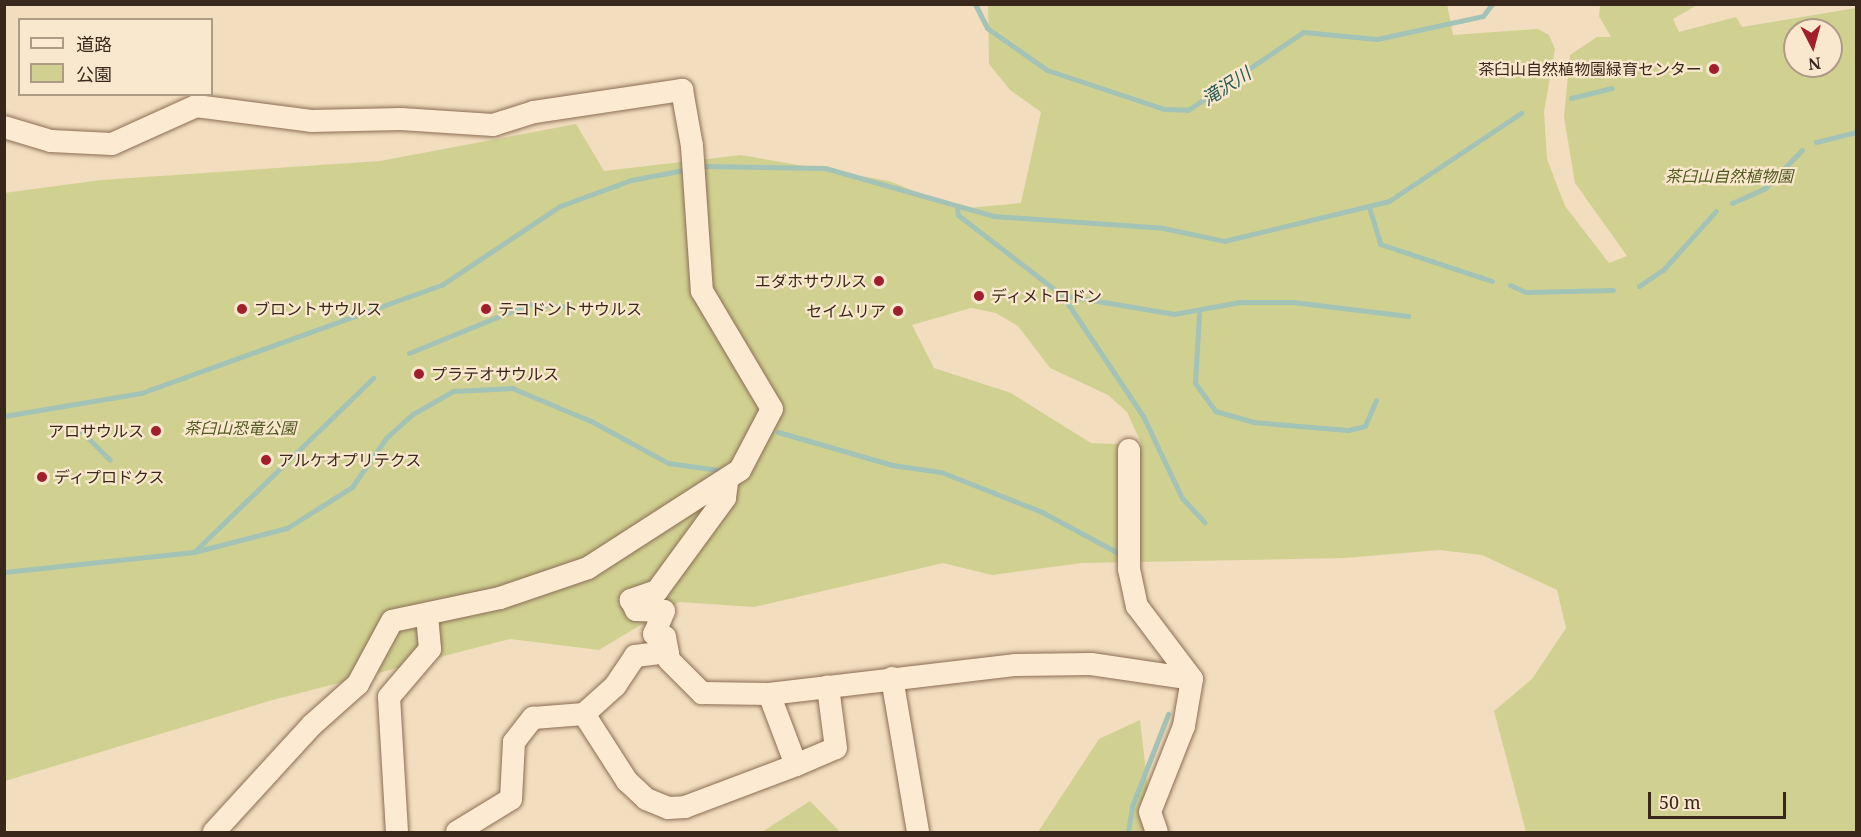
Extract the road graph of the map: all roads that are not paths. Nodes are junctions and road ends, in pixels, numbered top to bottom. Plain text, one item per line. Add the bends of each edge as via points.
1 (4, 127) edge
2 (1129, 450) dead end
3 (727, 483) junction
4 (427, 614) junction
5 (668, 652) junction
6 (892, 678) junction
7 (1192, 679) junction
8 (828, 687) junction
9 (769, 694) junction
10 (584, 714) junction
11 (796, 765) junction
12 (214, 832) edge
13 (397, 832) edge
14 (457, 832) edge
15 (918, 832) edge
16 (1157, 832) edge

1 - 3 street via 51,141 112,144 196,106 311,121 401,119 493,125 534,112 682,90 692,146 702,291 772,409 740,470
2 - 7 street via 1129,569 1137,606
3 - 4 street via 588,568 500,598
3 - 5 street via 725,498 657,591 631,600 636,610 664,611 654,634 665,637
4 - 12 street via 392,621 358,684 312,725
4 - 13 street via 430,650 389,697
5 - 9 street via 677,673 702,693
5 - 10 street via 635,656 615,686
6 - 7 street via 1091,664
6 - 8 street
6 - 15 street
7 - 16 street via 1184,726 1150,812
8 - 9 street
8 - 11 street via 836,748
9 - 11 street
10 - 11 street via 627,781 646,799 668,808 685,807
10 - 14 street via 533,718 520,730 514,742 511,799

